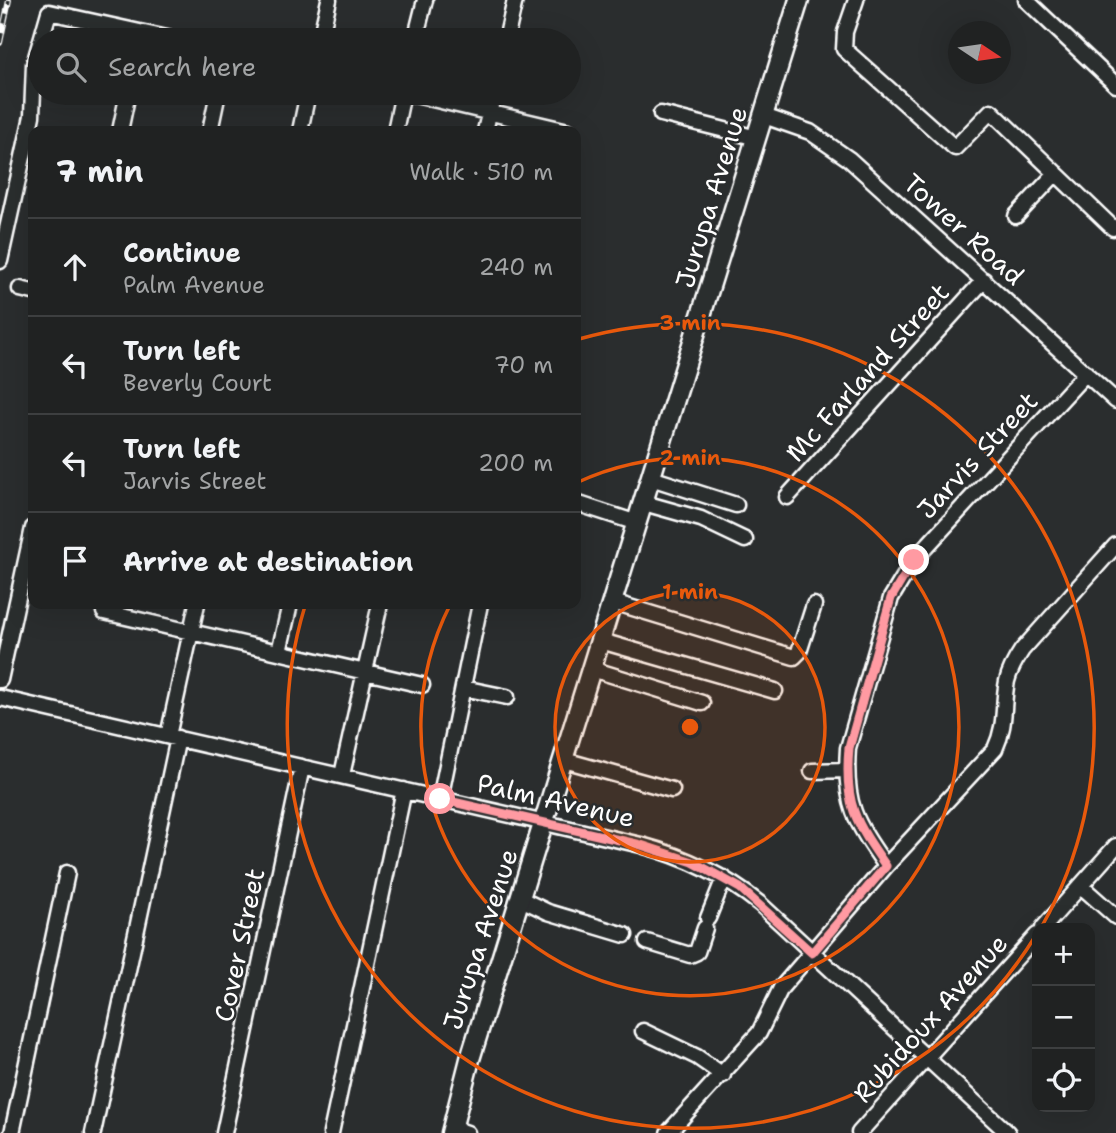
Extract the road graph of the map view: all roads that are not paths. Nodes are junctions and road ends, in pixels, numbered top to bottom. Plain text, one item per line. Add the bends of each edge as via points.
1 (329, 0) edge
2 (425, 0) edge
3 (515, 0) edge
4 (799, 0) edge
5 (856, 0) edge
6 (1026, 0) edge
7 (44, 28) edge
8 (110, 28) edge
9 (323, 28) edge
10 (418, 28) edge
11 (509, 28) edge
12 (1116, 85) edge
13 (32, 105) edge
14 (125, 105) edge
15 (215, 105) edge
16 (305, 105) edge
17 (402, 105) edge
18 (455, 105) edge
19 (491, 105) edge
20 (489, 113) junction
21 (661, 114) dead end
22 (764, 116) junction
23 (30, 126) edge
24 (121, 126) edge
25 (211, 126) edge
26 (301, 126) edge
27 (395, 126) edge
28 (486, 126) edge
29 (545, 126) edge
30 (28, 134) edge
31 (757, 138) junction
32 (1056, 173) junction
33 (1016, 216) dead end
34 (1113, 228) dead end
35 (0, 261) edge
36 (984, 280) junction
37 (1086, 373) junction
38 (1116, 401) edge
39 (651, 478) junction
40 (787, 497) dead end
41 (644, 503) junction
42 (581, 505) edge
43 (736, 505) dead end
44 (637, 523) junction
45 (745, 540) dead end
46 (1116, 545) edge
47 (28, 551) edge
48 (613, 601) junction
49 (814, 605) dead end
50 (105, 609) edge
51 (196, 609) edge
52 (289, 609) edge
53 (379, 609) edge
54 (479, 609) edge
55 (191, 631) junction
56 (601, 641) junction
57 (279, 652) junction
58 (592, 669) junction
59 (365, 673) junction
60 (0, 680) edge
61 (422, 685) dead end
62 (463, 688) junction
63 (775, 691) dead end
64 (508, 697) dead end
65 (0, 698) edge
66 (702, 703) dead end
67 (173, 737) junction
68 (564, 760) junction
69 (302, 767) junction
70 (847, 770) junction
71 (812, 771) dead end
72 (342, 775) junction
73 (404, 790) junction
74 (671, 790) dead end
75 (440, 799) junction
76 (545, 824) junction
77 (1116, 846) edge
78 (886, 866) junction
79 (67, 873) dead end
80 (724, 878) junction
81 (1081, 886) junction
82 (521, 899) junction
83 (1116, 917) edge
84 (1048, 923) edge
85 (625, 934) dead end
86 (1032, 941) edge
87 (647, 942) dead end
88 (812, 953) junction
89 (643, 1031) dead end
90 (926, 1059) junction
91 (723, 1074) junction
92 (457, 1131) edge
93 (12, 1133) edge
94 (93, 1133) edge
95 (224, 1133) edge
96 (331, 1133) edge
97 (668, 1133) edge
98 (859, 1133) edge
99 (1007, 1133) edge

1 - 9 street
2 - 10 street
3 - 11 street
4 - 22 main road, Jurupa Avenue
5 - 32 street via 844,49 955,148 991,111
6 - 12 street
7 - 8 street via 48,12
13 - 23 street
14 - 24 street
15 - 25 street
16 - 26 street
17 - 27 street
18 - 20 street
19 - 20 street
20 - 28 street
20 - 29 street
21 - 31 street
22 - 31 main road, Jurupa Avenue
22 - 36 street, Tower Road via 830,144
30 - 35 street
31 - 39 main road, Jurupa Avenue
32 - 33 street
32 - 34 street
36 - 37 street, Tower Road
36 - 40 street, Mc Farland Street
37 - 38 street, Tower Road
37 - 70 street, Jarvis Street via 914,560 891,598 849,748
39 - 41 main road, Jurupa Avenue
39 - 43 street
41 - 44 main road, Jurupa Avenue
41 - 45 street via 701,519
42 - 44 street
44 - 48 main road, Jurupa Avenue
46 - 78 street via 1018,657 1007,682 1005,719 995,749
47 - 60 street
48 - 49 street via 794,657
48 - 56 main road, Jurupa Avenue
50 - 55 street
51 - 55 street
52 - 57 street
53 - 59 street
54 - 62 street
55 - 57 street
55 - 67 street
56 - 58 main road, Jurupa Avenue
56 - 63 street
57 - 59 street
58 - 66 street
58 - 68 main road, Jurupa Avenue
59 - 61 street
59 - 72 street
62 - 64 street
62 - 75 street
65 - 67 street, Palm Avenue
67 - 69 street, Palm Avenue
67 - 94 street
68 - 74 street
68 - 76 main road, Jurupa Avenue
69 - 72 street, Palm Avenue
69 - 95 street, Cover Street
70 - 71 street
70 - 78 street, Jarvis Street via 851,808
72 - 73 street, Palm Avenue
73 - 75 street, Palm Avenue
73 - 96 street
75 - 76 street, Palm Avenue
76 - 80 street, Palm Avenue via 670,852
76 - 82 main road, Jurupa Avenue
77 - 81 street, Rubidoux Avenue
78 - 88 street
79 - 93 street
80 - 87 street via 697,952 690,955
80 - 88 street, Palm Avenue via 760,904
81 - 83 street
81 - 84 street, Rubidoux Avenue
82 - 85 street via 548,912
82 - 92 main road, Jurupa Avenue via 470,1059
86 - 90 street, Rubidoux Avenue
88 - 90 street, Palm Avenue
88 - 91 street via 781,988 759,1033
89 - 91 street
90 - 98 street, Rubidoux Avenue
90 - 99 street, Palm Avenue
91 - 97 street

